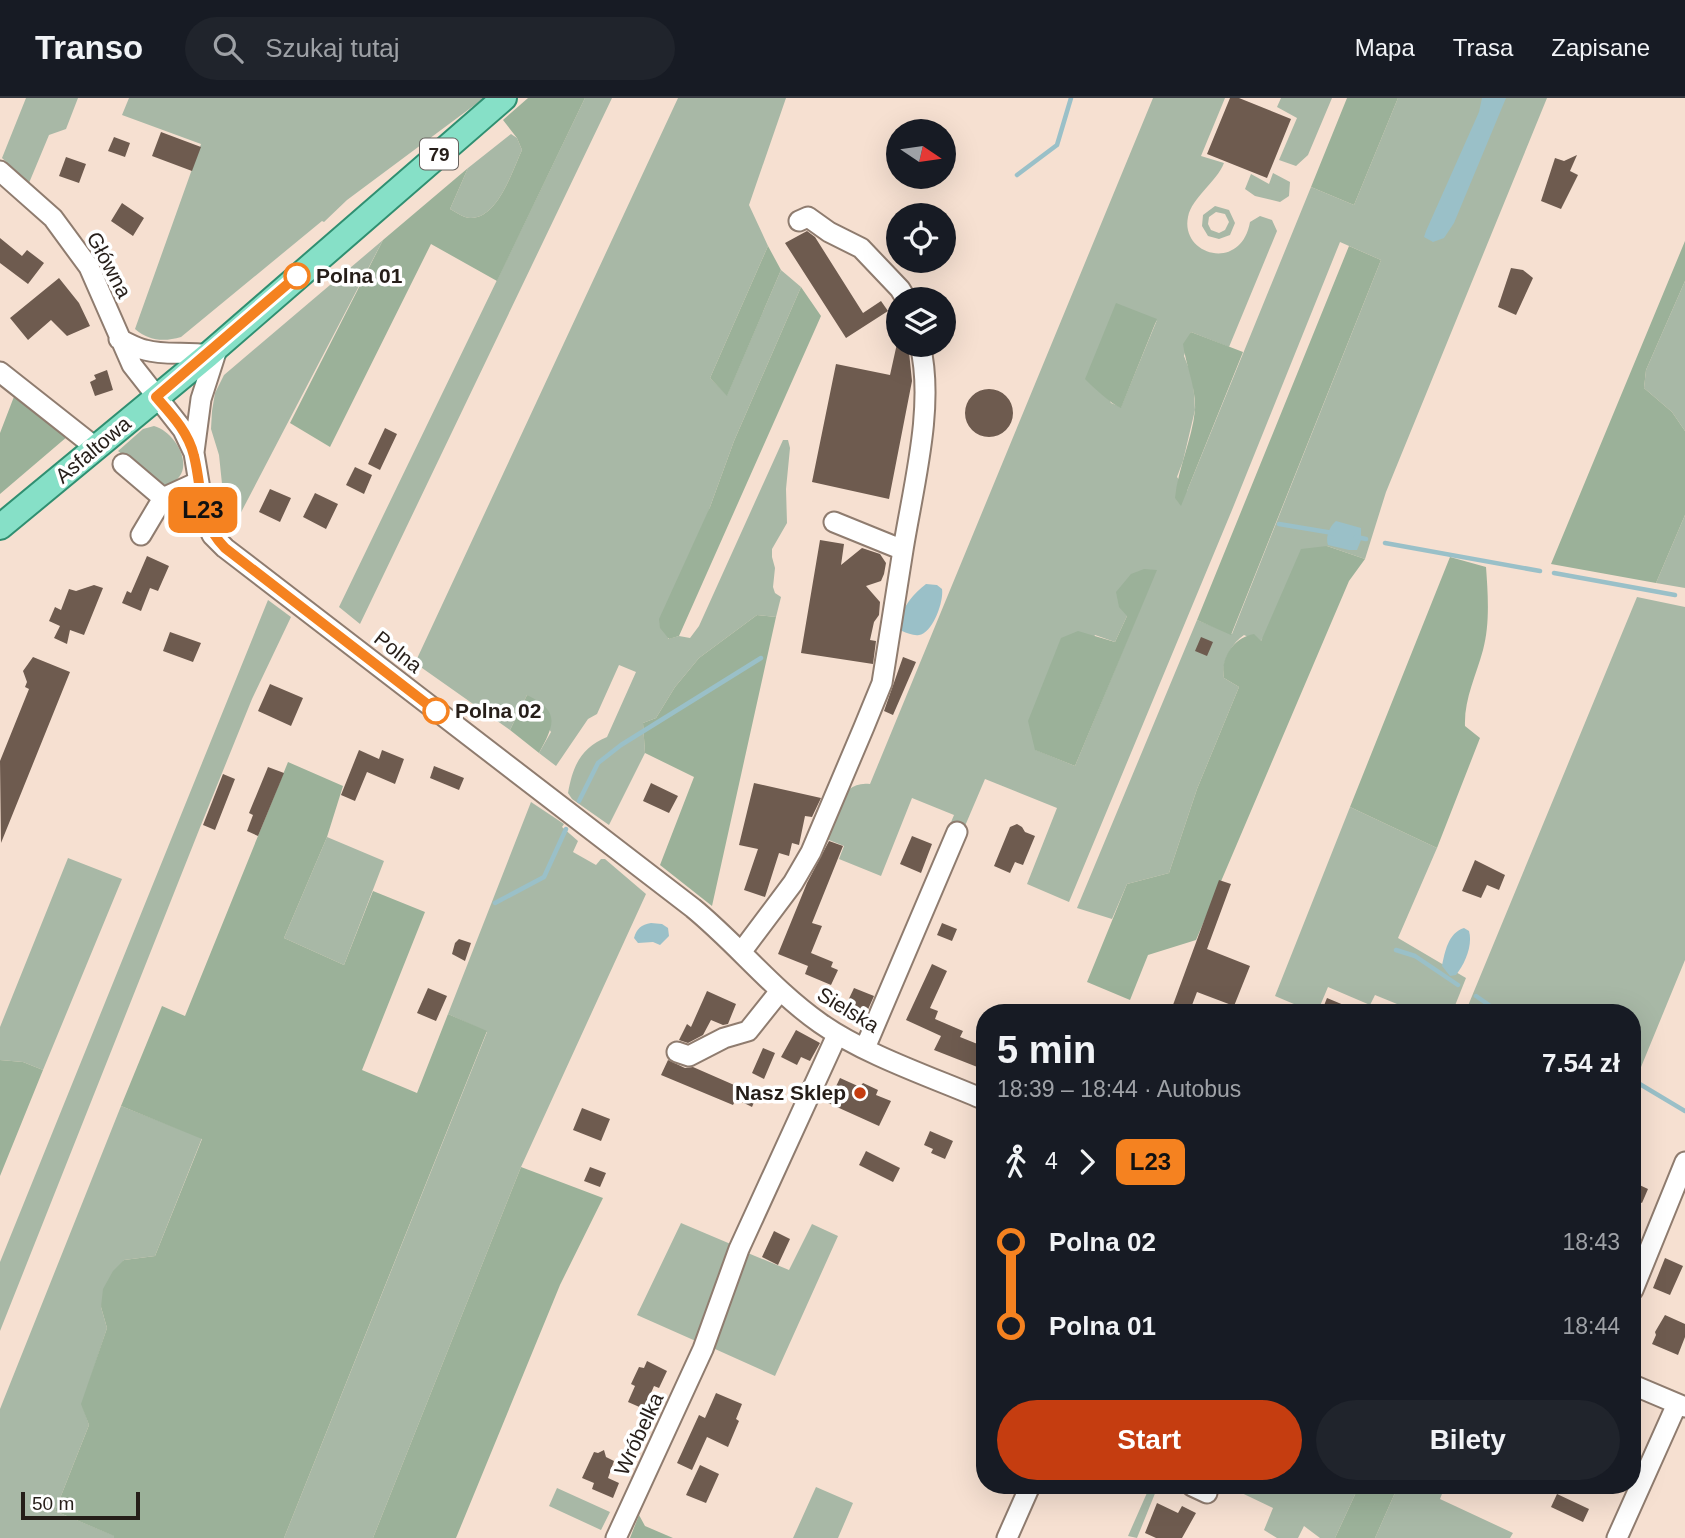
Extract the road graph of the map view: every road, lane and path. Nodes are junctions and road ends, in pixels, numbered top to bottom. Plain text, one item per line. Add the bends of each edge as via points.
1 (505, 98) edge
2 (0, 171) edge
3 (799, 221) dead end
4 (898, 287) edge
5 (119, 339) junction
6 (213, 350) junction
7 (923, 357) edge
8 (0, 372) edge
9 (156, 397) junction
10 (95, 447) junction
11 (194, 453) junction
12 (123, 464) dead end
13 (198, 482) junction
14 (163, 498) junction
15 (834, 522) dead end
16 (0, 527) edge
17 (141, 535) dead end
18 (902, 550) junction
19 (957, 832) dead end
20 (711, 923) joint
21 (742, 951) junction
22 (780, 991) junction
23 (838, 1035) junction
24 (865, 1048) junction
25 (677, 1052) dead end
26 (976, 1096) edge
27 (1685, 1162) edge
28 (1641, 1270) edge
29 (1641, 1388) edge
30 (1681, 1406) edge
31 (1641, 1488) edge
32 (1026, 1494) edge
33 (1638, 1494) edge
34 (617, 1538) edge
35 (1007, 1538) edge
36 (1617, 1538) edge

1 - 6 main road, Asfaltowa / 79
2 - 5 street, Główna via 53,218 74,244 100,288
3 - 4 street via 807,217 861,248
5 - 6 street via 163,353
5 - 9 street, Główna
6 - 9 main road, Asfaltowa / 79
6 - 11 street
7 - 18 street via 926,405
8 - 10 street
9 - 10 main road, Asfaltowa / 79
9 - 11 street, Polna via 183,430
10 - 16 main road, Asfaltowa / 79
11 - 13 street, Polna
12 - 14 street
13 - 14 street
13 - 20 street, Polna via 205,519 225,548
14 - 17 street
15 - 18 street
18 - 21 street via 881,683 864,727 811,852
19 - 24 street
20 - 21 street, Sielska
21 - 22 street, Sielska
22 - 23 street, Sielska
22 - 25 street via 748,1031 689,1056
23 - 24 street, Sielska
23 - 34 street, Wróbelka via 739,1249 703,1349
24 - 26 street, Sielska
27 - 28 street
29 - 30 street
30 - 31 street
32 - 35 street
33 - 36 street

